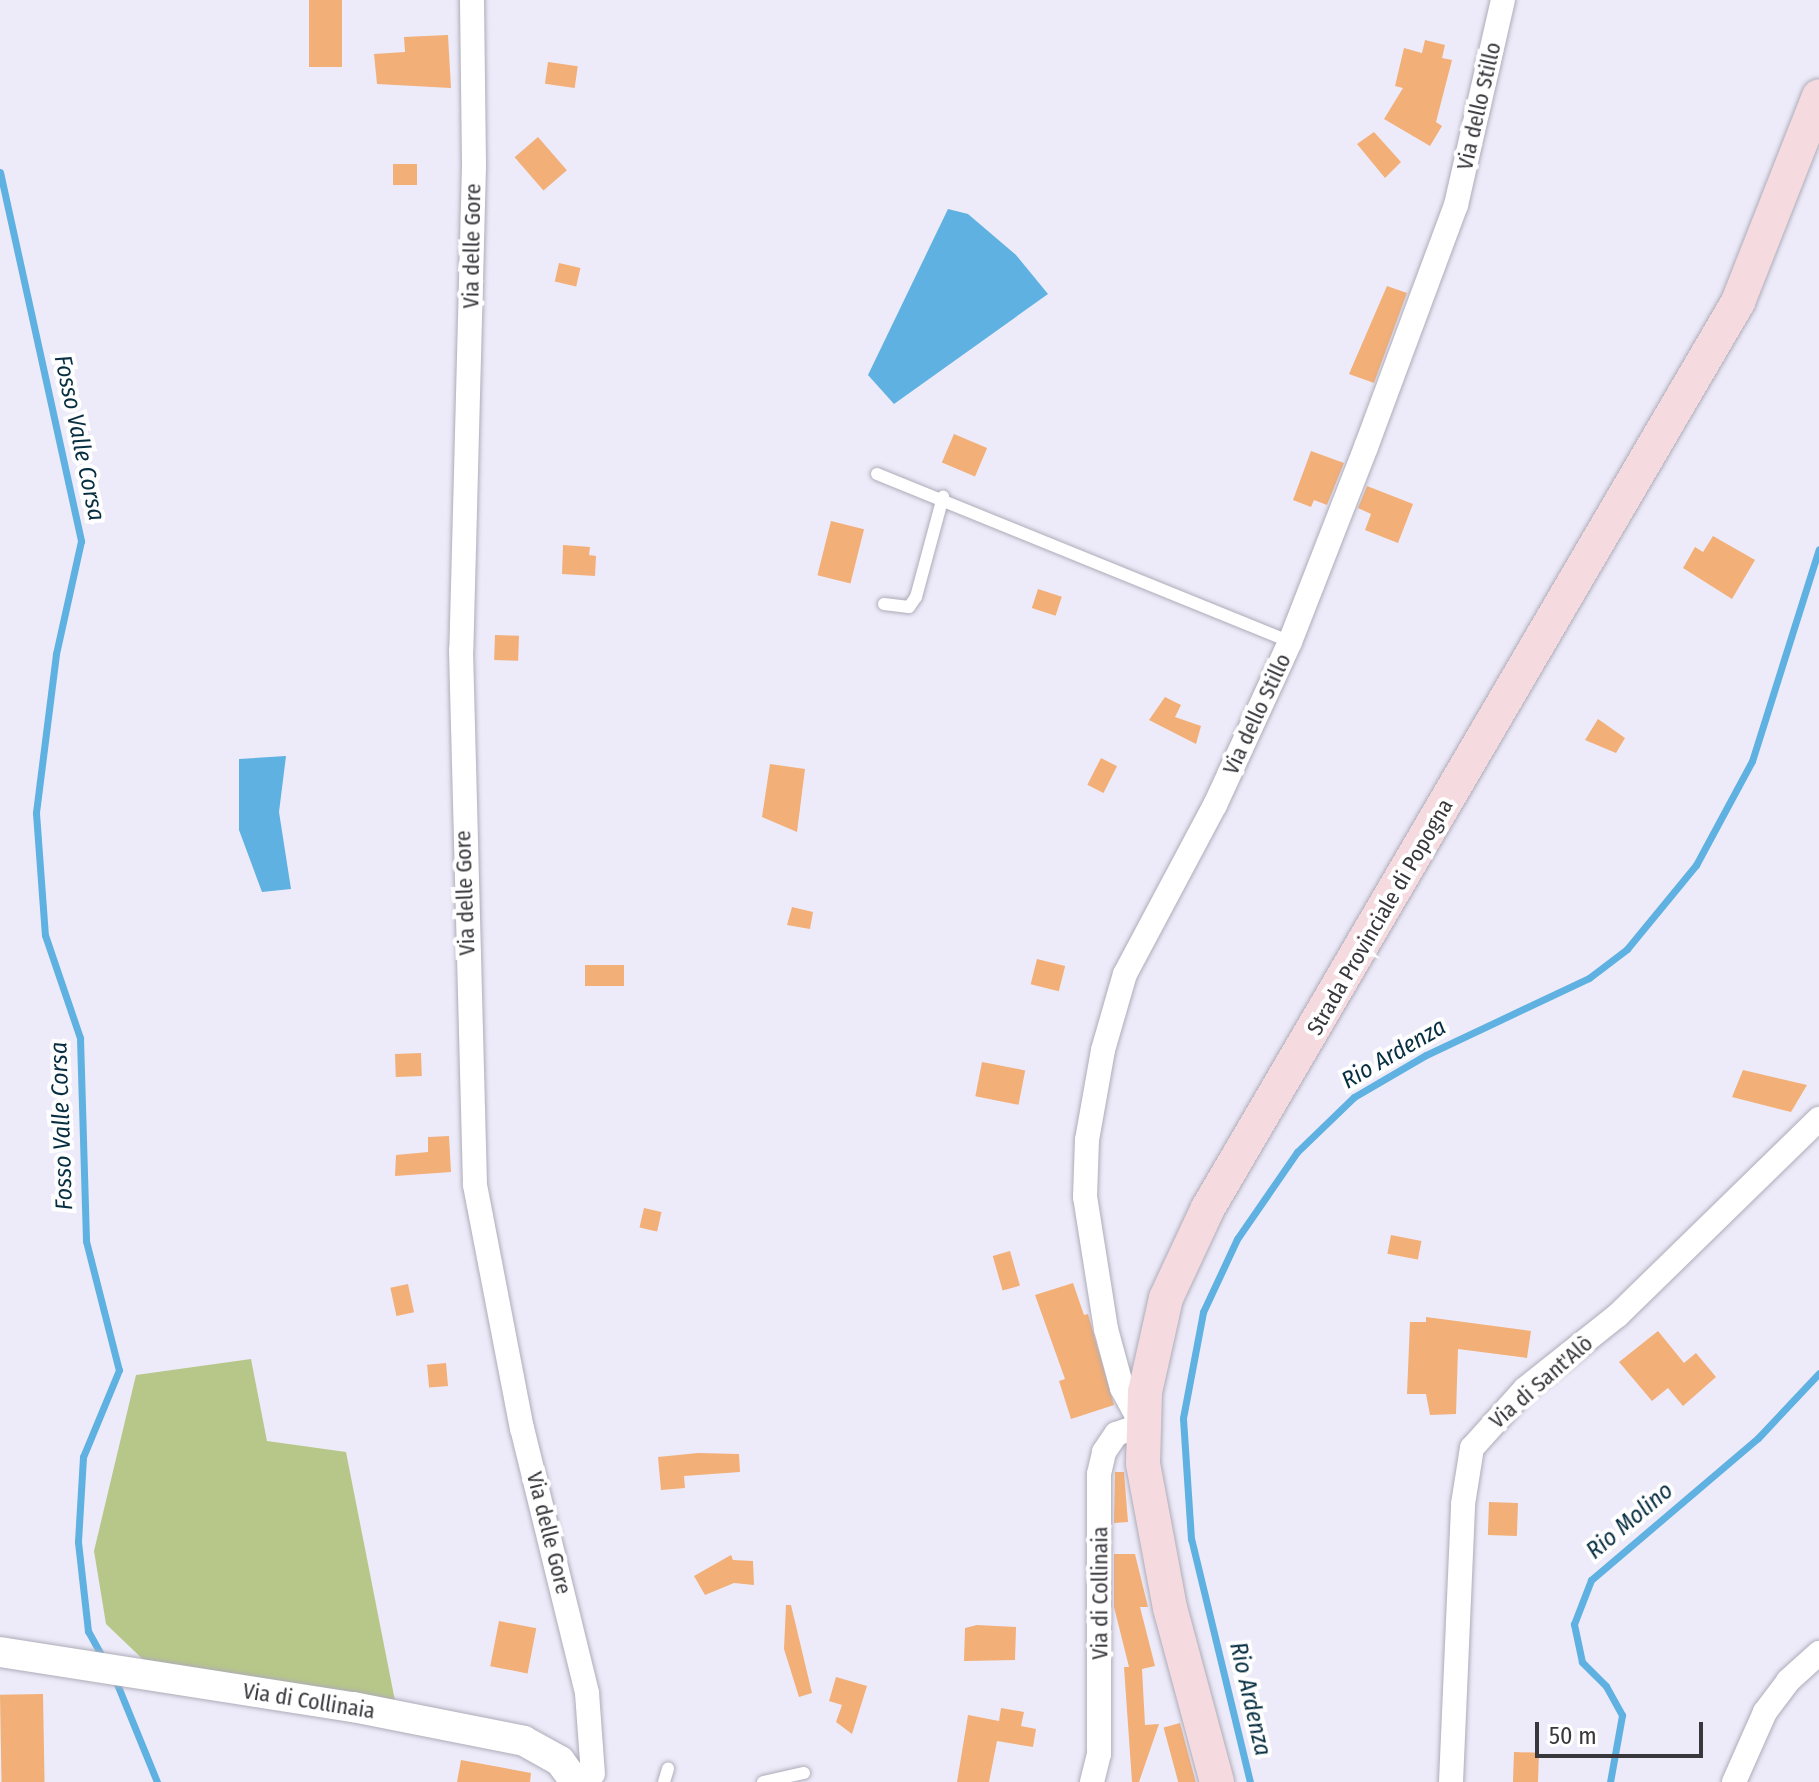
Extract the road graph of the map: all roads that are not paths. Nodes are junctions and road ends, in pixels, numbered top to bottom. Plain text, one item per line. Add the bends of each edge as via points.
1 (472, 0) edge
2 (1503, 0) edge
3 (1819, 96) edge
4 (877, 474) dead end
5 (943, 497) junction
6 (884, 604) dead end
7 (1290, 642) junction
8 (1819, 1119) edge
9 (1142, 1425) junction
10 (0, 1652) edge
11 (1819, 1653) edge
12 (804, 1773) dead end
13 (584, 1775) edge
14 (763, 1782) edge
15 (1092, 1782) edge
16 (1217, 1782) edge
17 (1451, 1782) edge
18 (1734, 1782) edge

1 - 13 street, Via delle Gore via 474,182 461,665 475,1185 522,1428 587,1693
2 - 7 street, Via dello Stillo via 1456,205
3 - 9 main road, Strada Provinciale di Popogna via 1738,302 1200,1223 1157,1324
4 - 5 lane
5 - 6 lane via 916,597 909,607
5 - 7 lane
7 - 9 street, Via dello Stillo via 1215,805 1125,974 1103,1050 1087,1140 1085,1197 1106,1329 1122,1388
8 - 17 street, Via di Sant'Alò via 1618,1315 1525,1389 1472,1448 1463,1504
9 - 15 street, Via di Collinaia via 1116,1434 1104,1452 1099,1474 1099,1754
9 - 16 main road, Strada Provinciale di Popogna via 1143,1464 1170,1608
10 - 13 street, Via di Collinaia via 458,1726 524,1741
11 - 18 street via 1765,1712
12 - 14 lane

